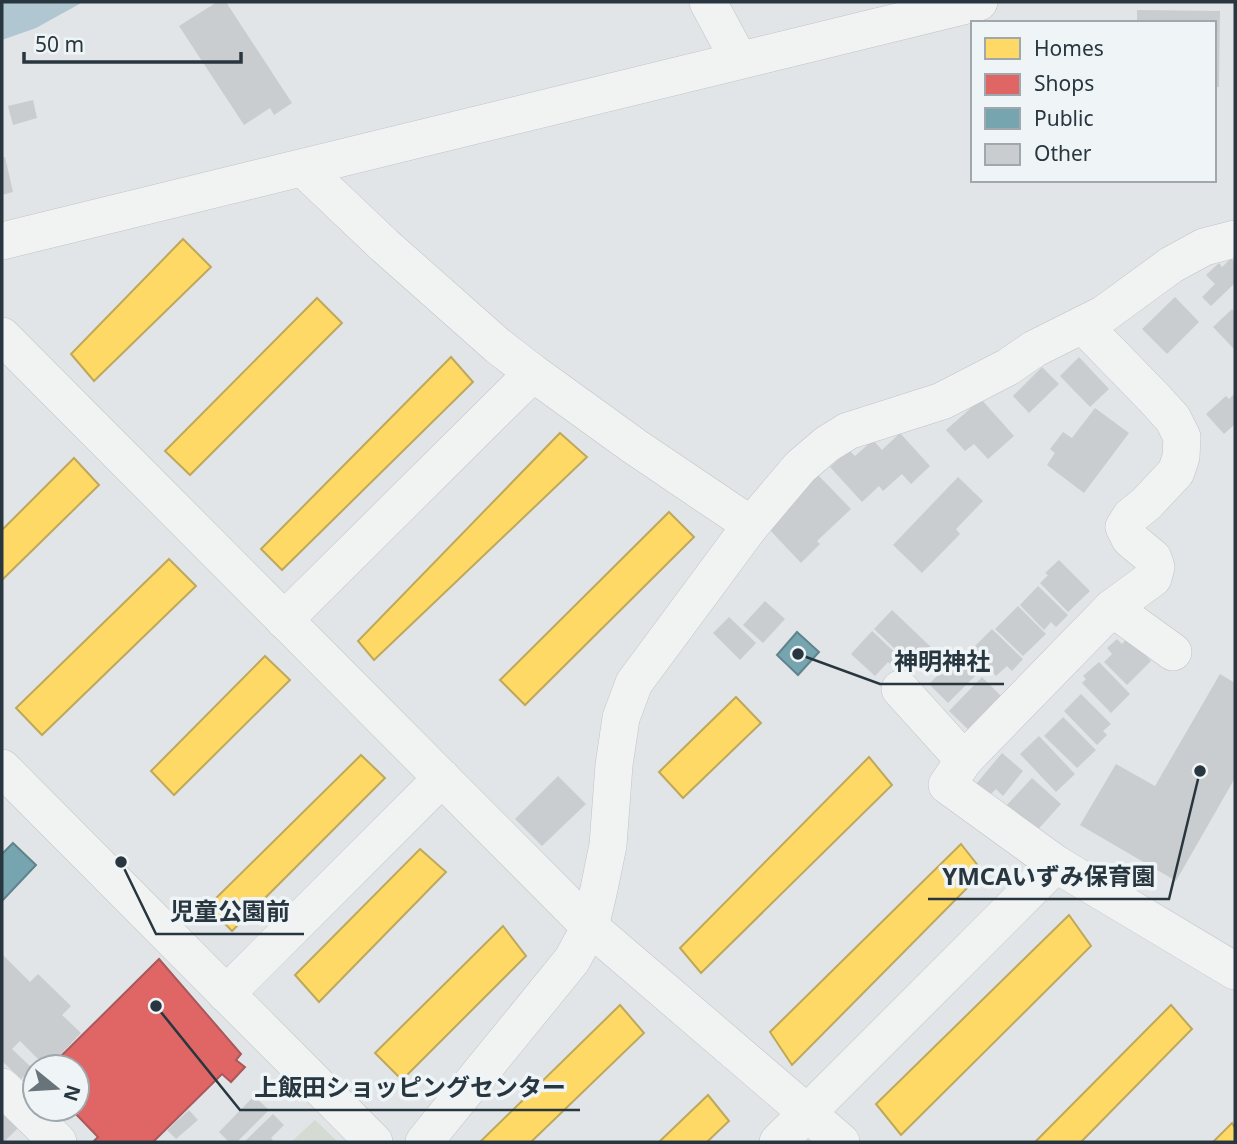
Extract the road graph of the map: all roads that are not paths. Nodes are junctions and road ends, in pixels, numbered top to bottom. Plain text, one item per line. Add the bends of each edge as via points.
1 (708, 2) edge
2 (979, 2) edge
3 (739, 60) junction
4 (303, 168) junction
5 (1235, 239) edge
6 (2, 241) edge
7 (1083, 324) junction
8 (2, 335) edge
9 (533, 373) junction
10 (751, 525) junction
11 (1112, 608) junction
12 (285, 620) junction
13 (1173, 652) dead end
14 (900, 689) dead end
15 (964, 760) junction
16 (2, 768) edge
17 (442, 778) junction
18 (1056, 864) junction
19 (590, 927) junction
20 (1235, 971) edge
21 (226, 994) junction
22 (2, 1087) edge
23 (807, 1113) junction
24 (58, 1142) edge
25 (374, 1142) edge
26 (424, 1142) edge
27 (778, 1142) edge
28 (841, 1142) edge

1 - 3 street
2 - 3 street
3 - 4 street
4 - 6 street
4 - 9 street via 384,245
5 - 7 street via 1204,247 1171,264 1104,314
7 - 10 street via 942,401 848,431 800,467
7 - 11 street via 1173,419 1182,437 1176,472 1124,527 1130,539 1153,558 1153,578
8 - 12 street
9 - 10 street
9 - 12 street
10 - 19 street via 634,683 621,718 608,845
11 - 13 street
11 - 15 street
12 - 17 street
14 - 15 street
15 - 18 street via 947,785
16 - 21 street
17 - 19 street
17 - 21 street
18 - 20 street
18 - 23 street
19 - 23 street
19 - 26 street via 572,960
21 - 25 street
22 - 24 street
23 - 27 street
23 - 28 street

